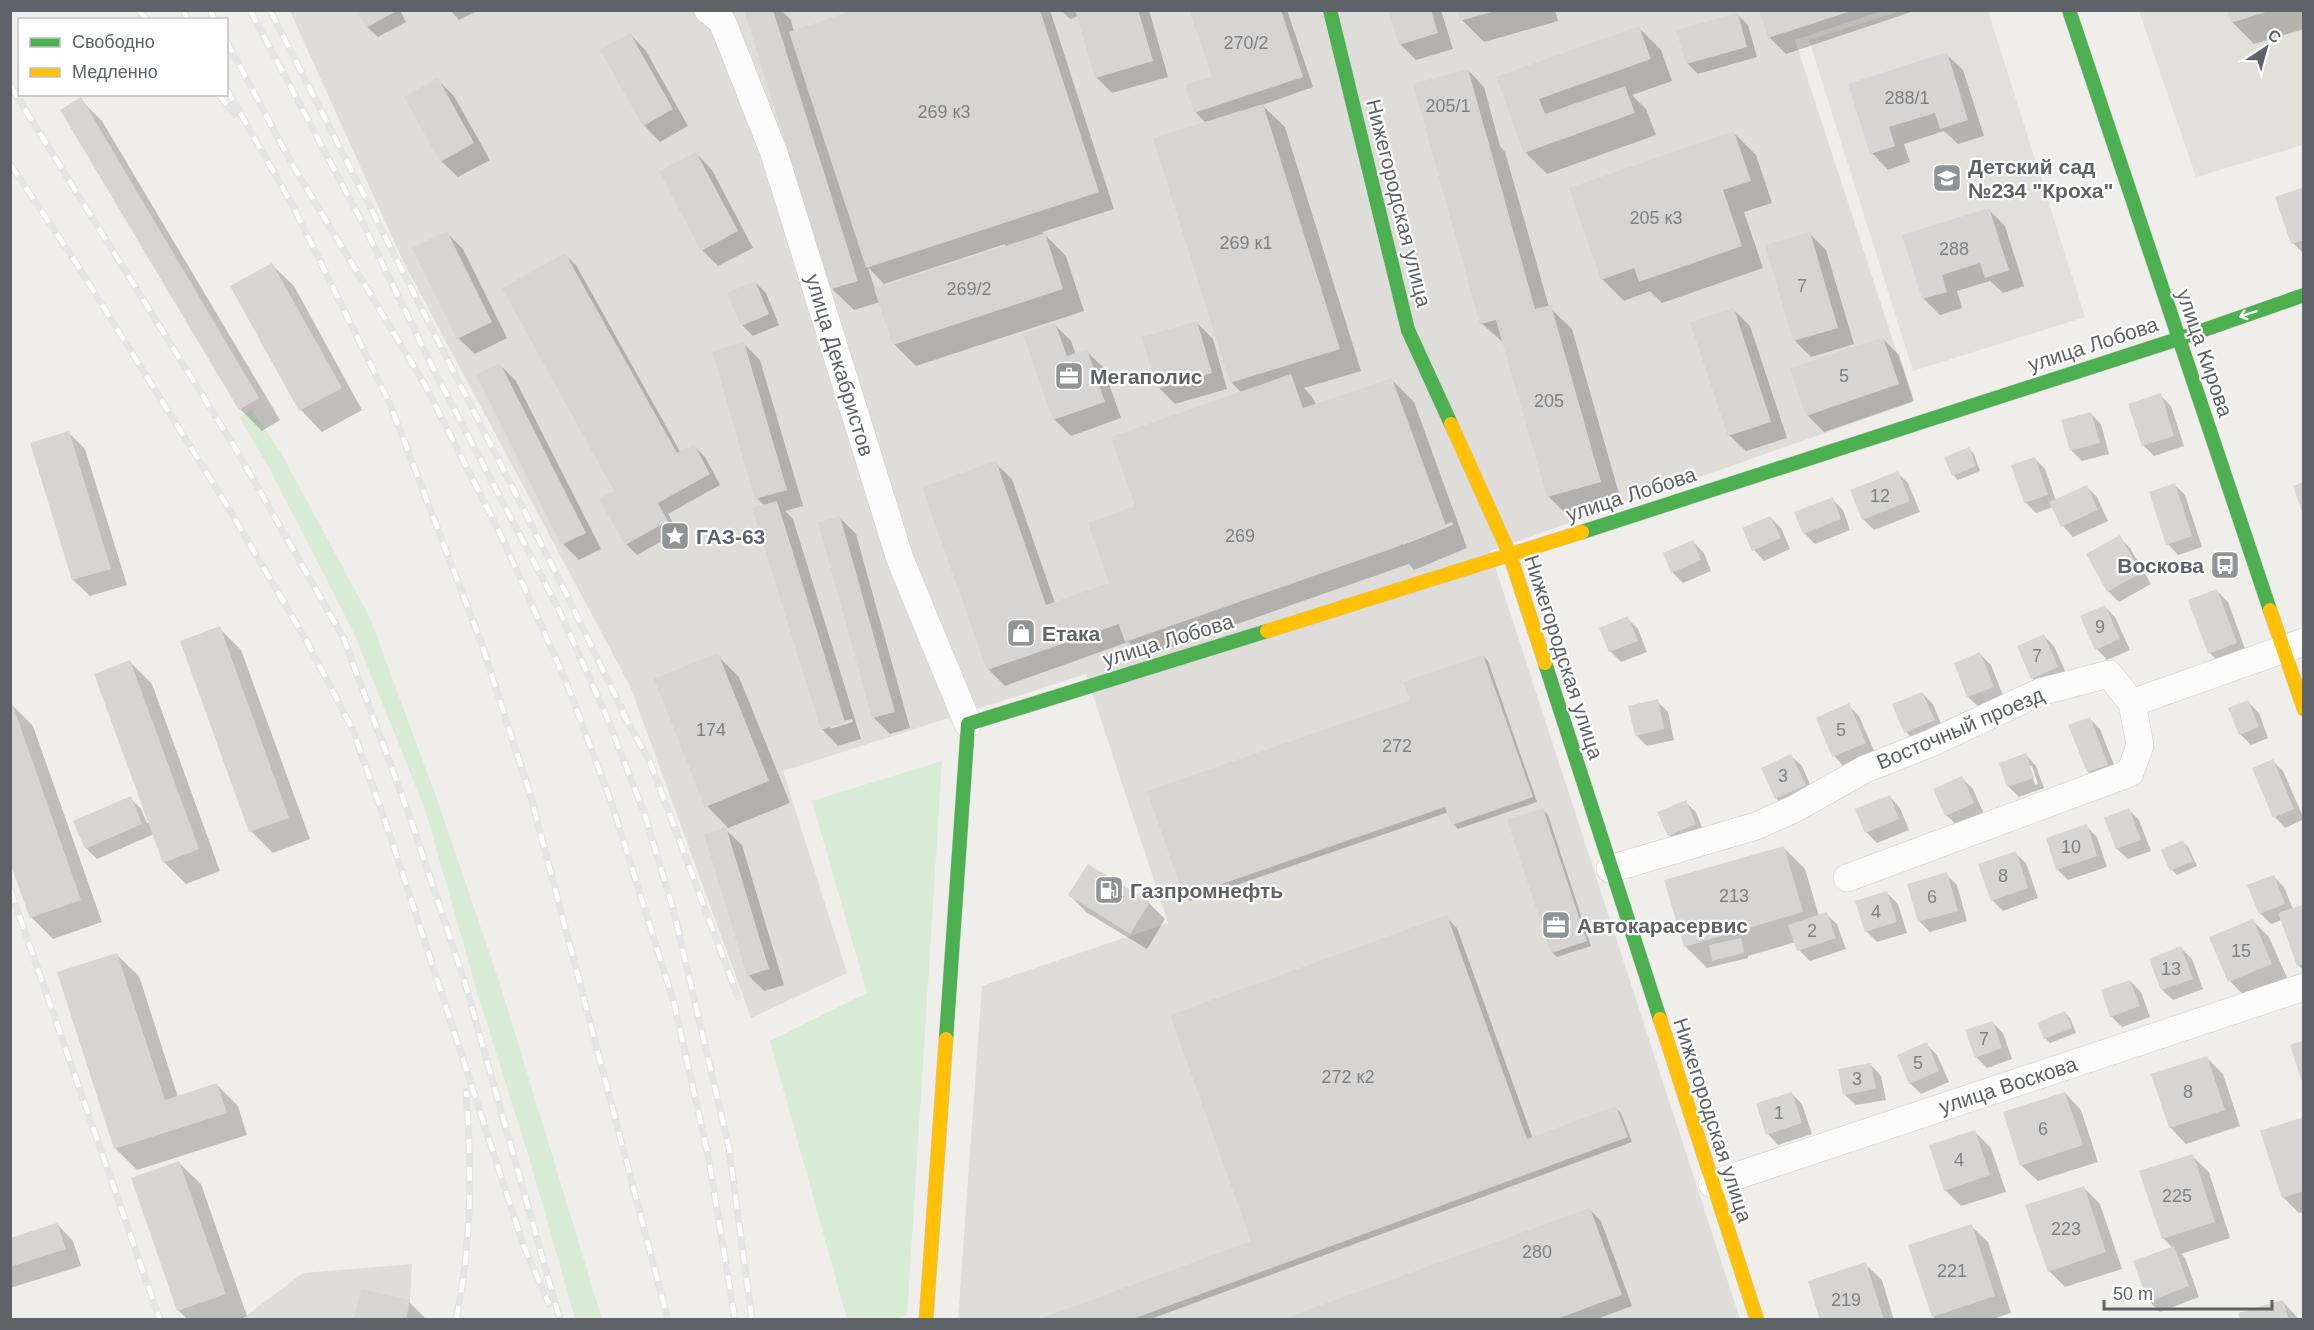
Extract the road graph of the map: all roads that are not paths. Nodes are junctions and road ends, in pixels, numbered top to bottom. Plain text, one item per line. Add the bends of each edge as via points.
1 (708, 10) edge
2 (1330, 10) edge
3 (2069, 10) edge
4 (2304, 295) edge
5 (2178, 339) junction
6 (1510, 555) junction
7 (2294, 645) edge
8 (2132, 703) junction
9 (2304, 709) edge
10 (968, 724) junction
11 (1610, 869) junction
12 (1847, 878) dead end
13 (2304, 987) edge
14 (1712, 1184) junction
15 (926, 1320) edge
16 (1757, 1320) edge

1 - 10 street, улица Декабристов via 722,21 774,153 900,560
2 - 6 street, Нижегородская улица via 1408,330
3 - 5 street, улица Кирова
4 -> 5 street, улица Лобова
5 - 6 street, улица Лобова
5 - 7 street, улица Кирова
6 - 10 street, улица Лобова
6 - 11 street, Нижегородская улица
7 - 8 street
7 - 9 street, улица Кирова
8 - 11 street, Восточный проезд via 2109,674 2040,692 1866,769 1756,826
8 - 12 street via 2140,745 2130,773
10 - 15 street
11 - 14 street, Нижегородская улица
13 - 14 street, улица Воскова
14 - 16 street, Нижегородская улица

